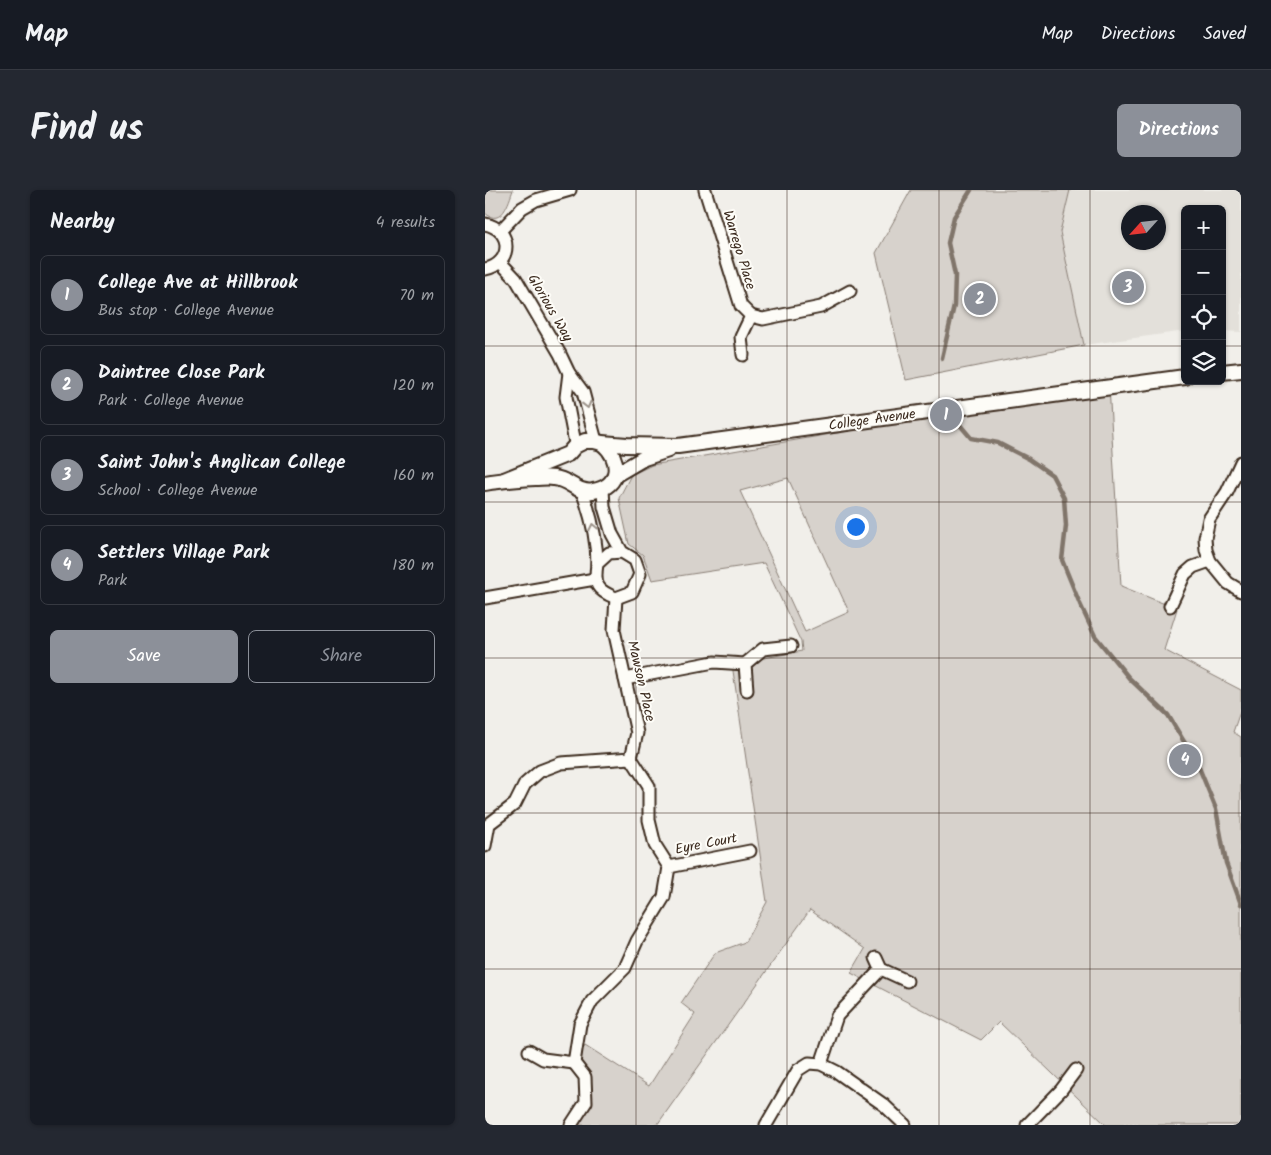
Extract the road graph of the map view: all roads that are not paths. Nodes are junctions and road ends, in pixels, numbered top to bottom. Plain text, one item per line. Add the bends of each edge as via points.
1 (571, 190) edge
2 (705, 190) edge
3 (485, 224) edge
4 (500, 231) junction
5 (501, 262) junction
6 (485, 269) edge
7 (850, 291) dead end
8 (751, 316) junction
9 (743, 355) dead end
10 (1241, 370) edge
11 (1226, 372) edge
12 (569, 373) junction
13 (1181, 378) edge
14 (599, 442) junction
15 (678, 446) junction
16 (571, 450) junction
17 (1241, 462) edge
18 (615, 475) junction
19 (504, 480) junction
20 (485, 483) edge
21 (577, 487) junction
22 (603, 489) junction
23 (622, 552) junction
24 (1209, 561) junction
25 (597, 564) junction
26 (595, 579) junction
27 (1241, 591) edge
28 (485, 598) edge
29 (616, 598) junction
30 (1170, 606) dead end
31 (791, 646) dead end
32 (745, 664) junction
33 (625, 679) junction
34 (747, 690) dead end
35 (631, 758) junction
36 (487, 823) edge
37 (485, 846) edge
38 (750, 852) dead end
39 (669, 867) junction
40 (876, 958) dead end
41 (881, 969) junction
42 (907, 981) dead end
43 (529, 1050) dead end
44 (574, 1063) junction
45 (821, 1064) junction
46 (1076, 1070) dead end
47 (571, 1125) edge
48 (766, 1125) edge
49 (905, 1125) edge
50 (1027, 1125) edge

1 - 4 street via 536,200 522,208
2 - 8 street, Warrego Place via 741,306
3 - 4 street
4 - 5 street via 506,249
5 - 6 street
5 - 12 street, Glorious Way via 516,279
7 - 8 street via 821,307 763,319
8 - 9 street via 741,337
10 - 11 street
12 -> 14 street, Glorious Way via 583,392
12 - 16 street via 566,397 575,443
13 - 15 street, College Avenue
14 - 15 street, College Avenue
14 - 16 street, College Avenue via 585,441
14 - 18 street via 615,459
15 - 18 street, College Avenue via 644,458
16 - 19 street, College Avenue
16 - 21 street via 565,466 566,475
17 - 24 street via 1209,519 1205,538
18 - 22 street, College Avenue
19 - 20 street, College Avenue
19 - 21 street, College Avenue via 556,478
21 - 22 street, College Avenue via 592,492
25 -> 21 street via 597,545 589,509
22 - 23 street via 612,534
23 - 25 street via 609,553
23 - 29 street via 635,560 640,574 633,592
24 - 27 street via 1228,583
24 - 30 street via 1185,574
25 - 26 street
26 - 28 street
26 - 29 street via 602,592
29 - 33 street, Mawson Place via 614,630
31 - 32 street via 763,649
32 - 33 street via 715,662
32 - 34 street
33 - 35 street, Mawson Place via 637,733
35 - 36 street via 561,763 540,771 525,784 515,804
35 - 39 street via 649,786 649,820 655,845
36 - 37 street
38 - 39 street, Eyre Court
39 - 44 street via 664,897 625,968 592,1001 580,1024
40 - 41 street
41 - 42 street
41 - 45 street via 837,1016
43 - 44 street via 543,1059
44 - 47 street via 585,1077 586,1102
45 - 48 street via 809,1063 798,1070
45 - 49 street via 884,1105
46 - 50 street

